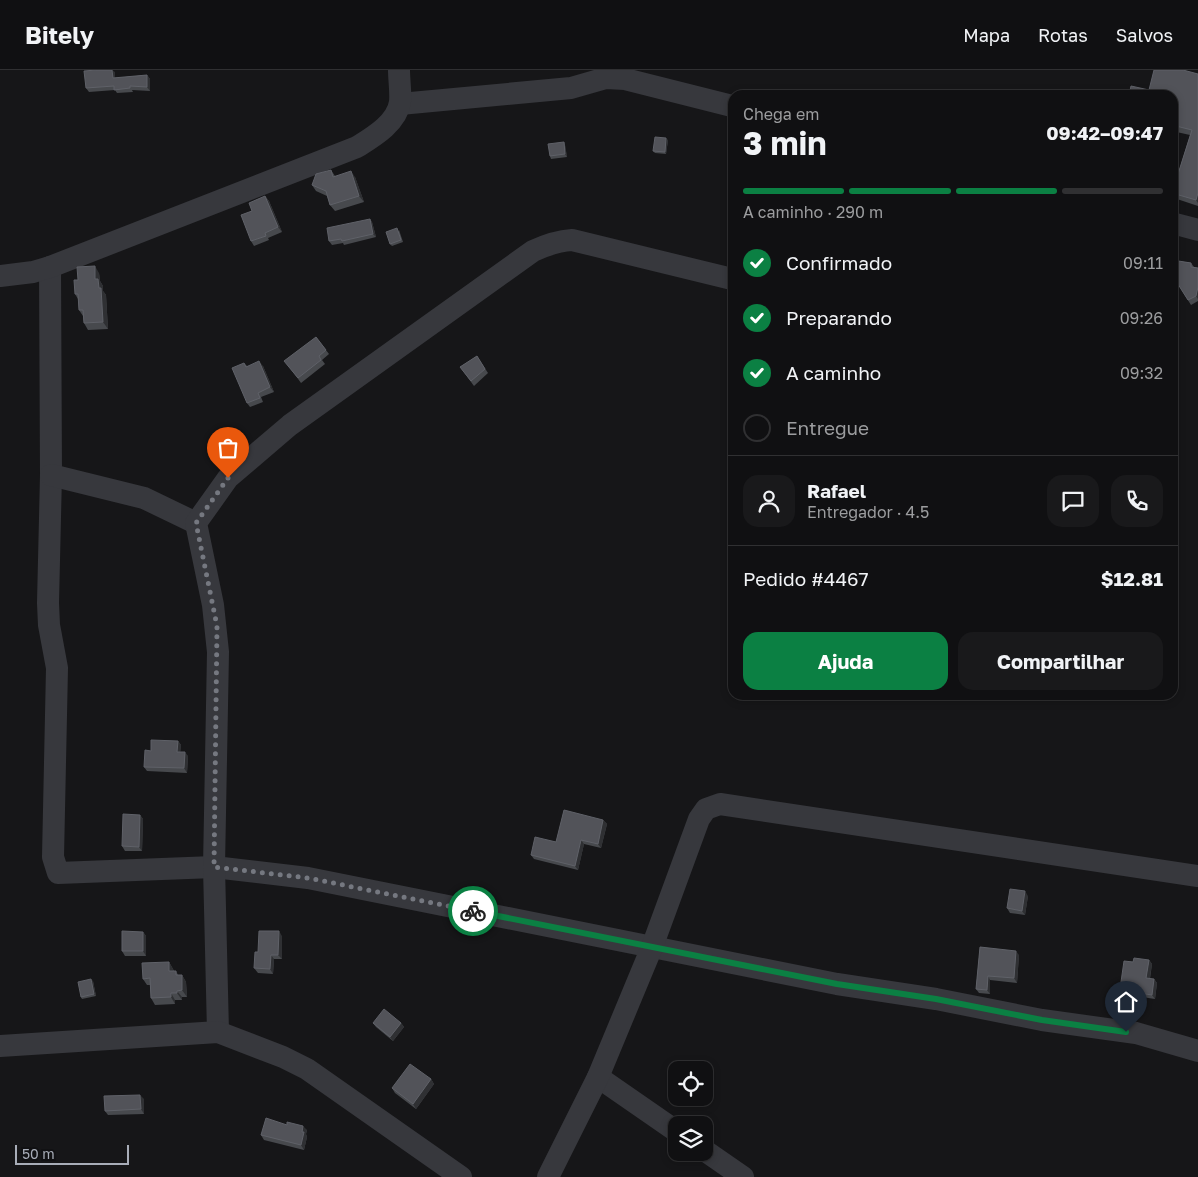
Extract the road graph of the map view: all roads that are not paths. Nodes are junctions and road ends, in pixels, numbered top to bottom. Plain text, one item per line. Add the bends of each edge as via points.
1 (398, 70) edge
2 (400, 104) junction
3 (728, 105) edge
4 (1178, 225) edge
5 (1198, 230) edge
6 (50, 267) junction
7 (0, 276) edge
8 (728, 278) edge
9 (51, 475) junction
10 (196, 523) junction
11 (214, 867) junction
12 (1198, 876) edge
13 (652, 947) junction
14 (218, 1032) junction
15 (0, 1046) edge
16 (1198, 1051) edge
17 (598, 1077) junction
18 (668, 1125) edge
19 (713, 1156) edge
20 (461, 1177) edge
21 (548, 1177) edge
22 (743, 1177) edge

1 - 2 street
2 - 3 street via 571,88 606,78 625,79
2 - 6 street via 379,134 357,147
4 - 5 street
6 - 7 street
6 - 9 street
8 - 10 street via 572,240 546,245 533,251 290,425 228,478
9 - 10 street via 144,498
9 - 11 street via 48,603 57,668 53,857 58,873
10 - 11 street via 217,635
11 - 13 street via 308,878
11 - 14 street
12 - 13 street via 720,804 706,809 699,819
13 - 16 street via 837,984 1136,1034
13 - 17 street
14 - 15 street
14 - 20 street via 307,1069
17 - 18 street
17 - 21 street
19 - 22 street

